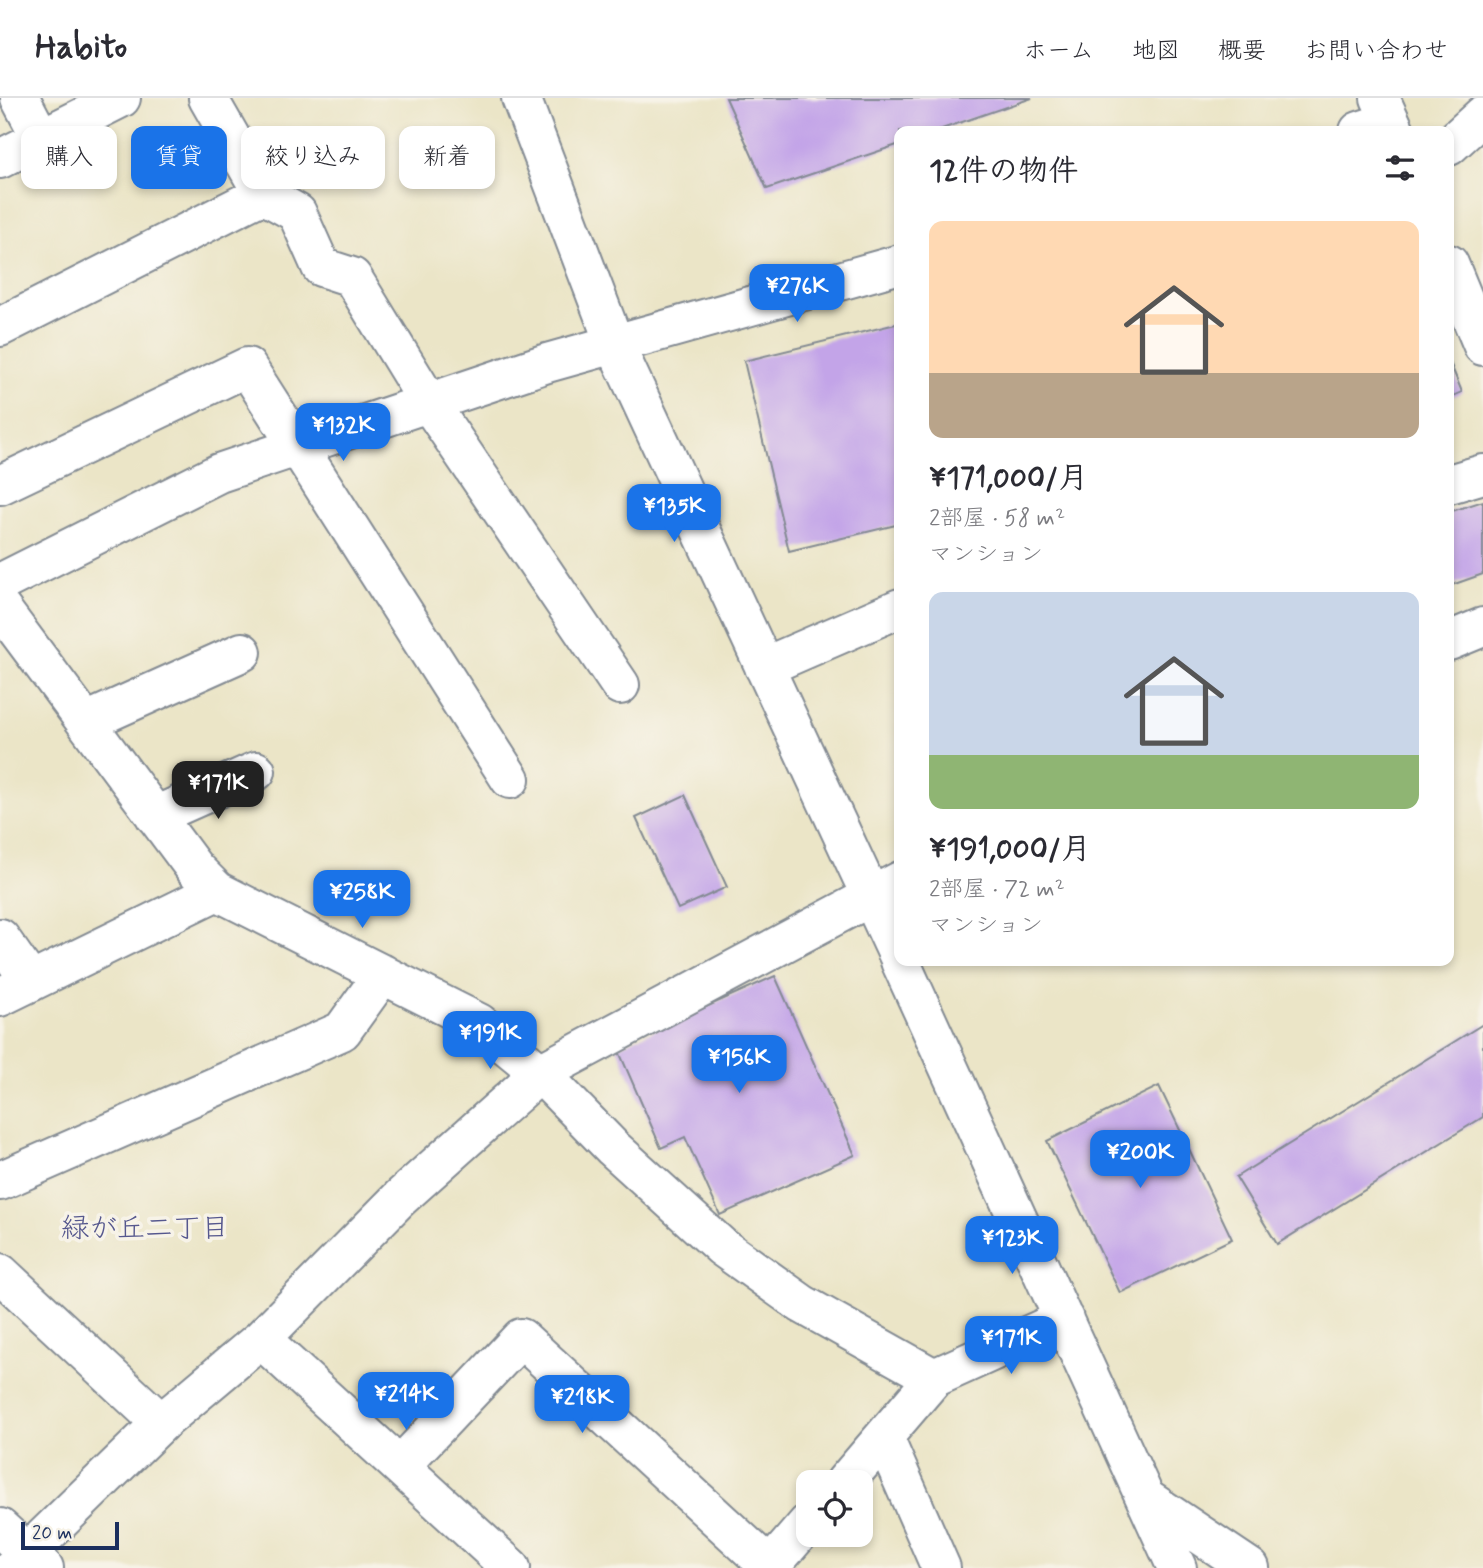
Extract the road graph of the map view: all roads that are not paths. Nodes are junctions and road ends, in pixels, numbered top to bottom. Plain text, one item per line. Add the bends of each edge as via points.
1 (20, 98) edge
2 (121, 98) edge
3 (208, 98) edge
4 (521, 98) edge
5 (1483, 115) edge
6 (35, 126) edge
7 (65, 126) edge
8 (1454, 141) edge
9 (21, 148) edge
10 (0, 159) edge
11 (262, 194) junction
12 (894, 266) edge
13 (1454, 276) edge
14 (0, 327) edge
15 (615, 345) junction
16 (1483, 346) edge
17 (429, 403) junction
18 (299, 447) junction
19 (1483, 474) edge
20 (1454, 483) edge
21 (0, 485) edge
22 (0, 583) edge
23 (0, 607) edge
24 (894, 611) edge
25 (1483, 627) edge
26 (1454, 639) edge
27 (242, 652) dead end
28 (764, 667) junction
29 (620, 685) dead end
30 (86, 722) junction
31 (256, 771) dead end
32 (510, 779) dead end
33 (155, 816) junction
34 (885, 889) edge
35 (217, 891) junction
36 (894, 932) edge
37 (0, 938) edge
38 (903, 966) edge
39 (383, 974) junction
40 (16, 990) edge
41 (540, 1073) junction
42 (0, 1181) edge
43 (0, 1273) edge
44 (1064, 1319) junction
45 (261, 1339) junction
46 (934, 1378) junction
47 (162, 1423) junction
48 (884, 1438) junction
49 (400, 1466) junction
50 (856, 1470) edge
51 (1147, 1499) junction
52 (796, 1537) edge
53 (21, 1555) edge
54 (769, 1567) edge
55 (511, 1568) edge
56 (942, 1568) edge
57 (1177, 1568) edge
58 (1250, 1568) edge

1 - 6 main road
2 - 7 main road
3 - 11 main road
4 - 15 main road
5 - 8 main road
9 - 10 main road
11 - 14 main road
11 - 17 main road via 297,213 321,267 352,277
12 - 15 main road
13 - 16 main road
15 - 17 main road
15 - 28 main road
17 - 18 main road
17 - 29 main road
18 - 21 main road via 247,367
18 - 22 main road via 219,473
18 - 32 main road
19 - 20 main road
23 - 30 main road
24 - 28 main road
25 - 26 main road
27 - 30 main road
28 - 34 main road
30 - 33 main road
31 - 33 main road
33 - 35 main road
34 - 36 main road
34 - 41 main road
35 - 39 main road
35 - 40 main road
37 - 40 main road
38 - 44 main road
39 - 41 main road via 479,1023
39 - 42 main road via 342,1031
41 - 45 main road via 400,1198
41 - 46 main road via 613,1148 722,1247 802,1304
43 - 47 main road
44 - 46 main road
44 - 51 main road
45 - 47 main road
45 - 49 main road
46 - 48 main road
47 - 53 main road
48 - 50 main road
48 - 56 main road
49 - 54 main road via 521,1338
49 - 55 main road
51 - 57 main road
51 - 58 main road
52 - 54 main road

